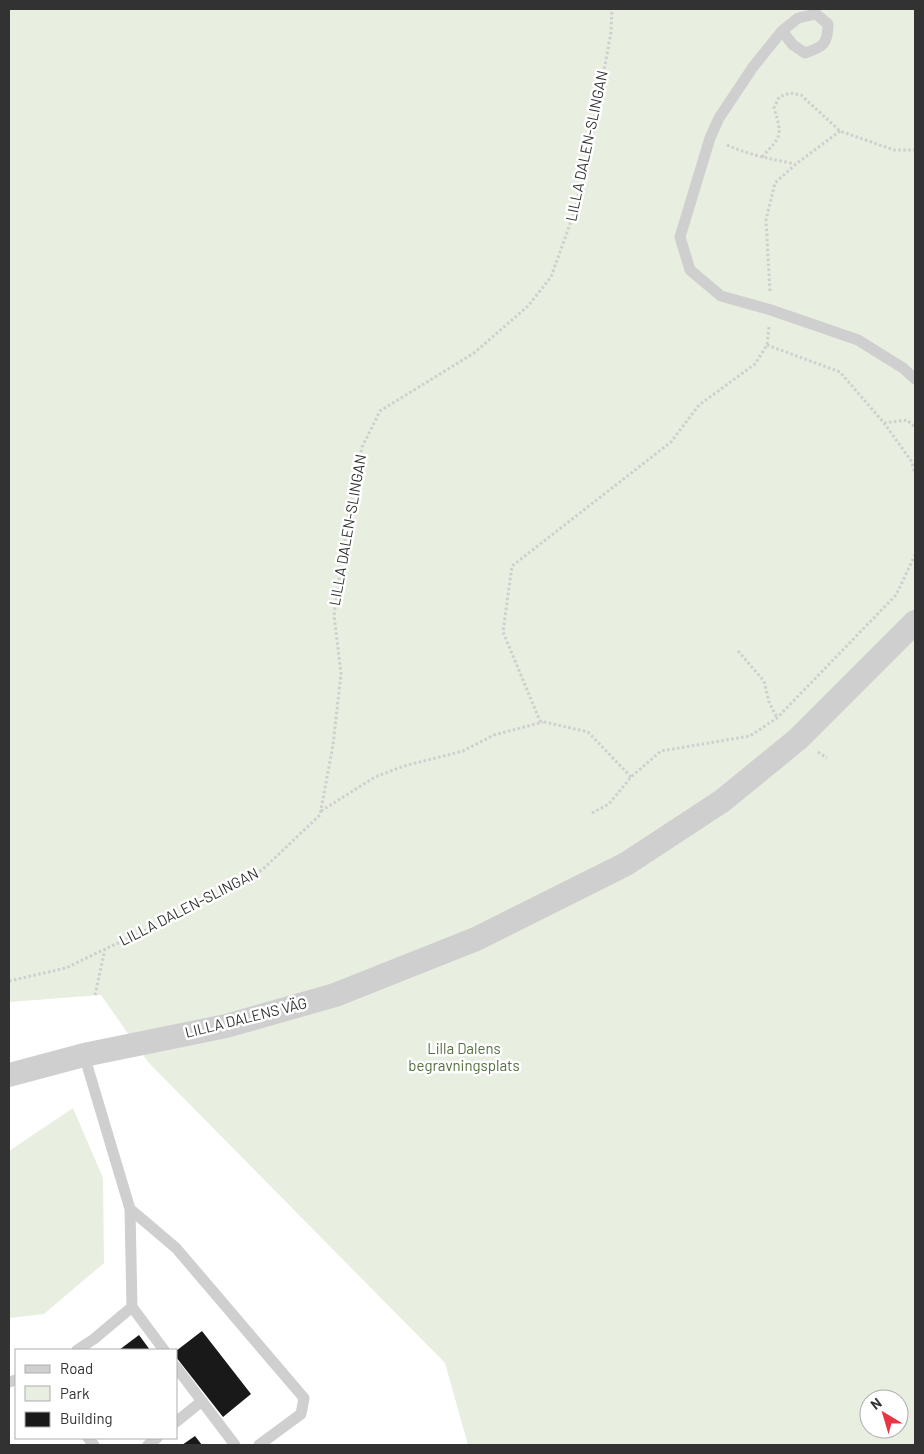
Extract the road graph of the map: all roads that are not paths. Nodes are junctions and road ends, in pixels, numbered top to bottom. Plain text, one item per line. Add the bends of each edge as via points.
1 (782, 31) dead end
2 (915, 379) edge
3 (915, 622) edge
4 (84, 1055) junction
5 (9, 1075) edge
6 (130, 1209) junction
7 (132, 1307) junction
8 (79, 1349) edge
9 (163, 1349) edge
10 (178, 1370) edge
11 (202, 1401) junction
12 (178, 1420) edge
13 (235, 1445) edge
14 (259, 1445) edge

1 - 2 lane via 748,74 710,138 680,237 690,270 721,296 858,340
3 - 4 street, LILLA DALENS VÄG via 798,738 722,801 626,864 476,939 335,995 226,1026
4 - 5 street, LILLA DALENS VÄG
4 - 6 lane
6 - 7 lane
6 - 14 lane via 176,1248 304,1398 301,1414
7 - 8 lane
7 - 9 lane
10 - 11 lane
11 - 12 lane
11 - 13 lane

